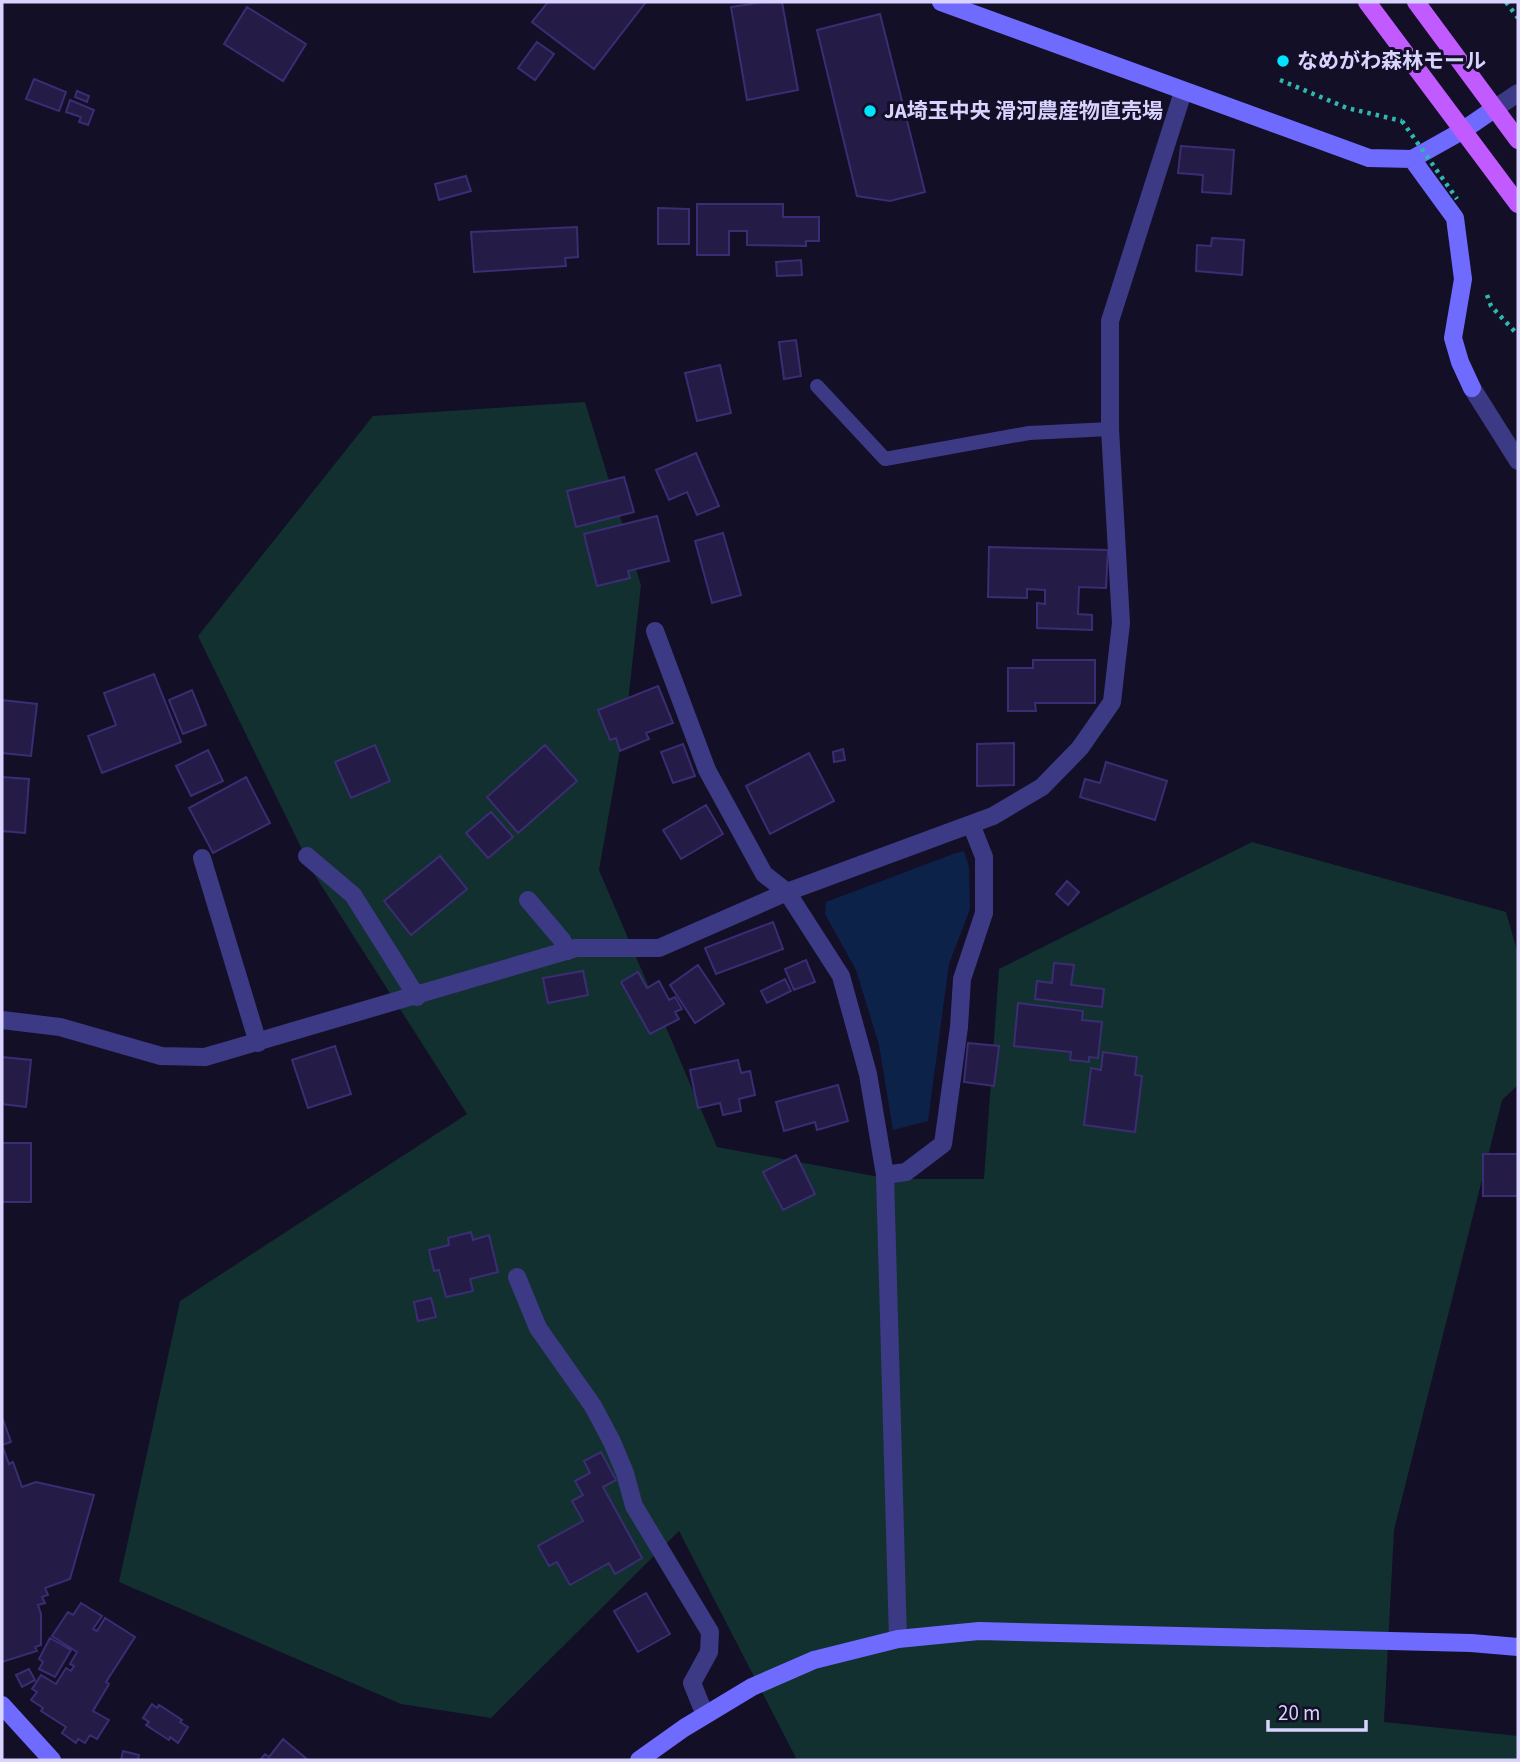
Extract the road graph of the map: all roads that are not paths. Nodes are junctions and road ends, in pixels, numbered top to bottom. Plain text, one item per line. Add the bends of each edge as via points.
1 (941, 2) edge
2 (1367, 2) edge
3 (1416, 2) edge
4 (1183, 92) junction
5 (1518, 93) edge
6 (1494, 109) junction
7 (1462, 131) junction
8 (1518, 140) edge
9 (1412, 159) junction
10 (1518, 204) edge
11 (817, 386) dead end
12 (1110, 429) junction
13 (1518, 461) edge
14 (655, 631) dead end
15 (971, 824) junction
16 (307, 856) dead end
17 (202, 858) dead end
18 (787, 892) junction
19 (528, 900) dead end
20 (567, 951) junction
21 (417, 997) junction
22 (2, 1020) edge
23 (258, 1043) junction
24 (885, 1175) junction
25 (517, 1277) dead end
26 (898, 1639) junction
27 (1518, 1647) edge
28 (2, 1705) edge
29 (705, 1715) junction
30 (52, 1760) edge
31 (639, 1760) edge

1 - 4 street
2 - 7 main road
3 - 6 main road
4 - 9 street via 1368,158
4 - 12 street via 1110,321
5 - 6 street
6 - 7 street
6 - 8 main road
7 - 9 street
7 - 10 main road
9 - 13 street via 1455,218 1463,279 1453,338 1460,362
11 - 12 lane via 885,458 1029,433
12 - 15 street via 1121,623 1112,702 1080,748 1042,787
14 - 18 street via 707,770 764,874
15 - 18 street
15 - 24 street via 984,857 984,913 962,979 943,1144 906,1172
16 - 21 street via 353,895
17 - 23 street
18 - 20 street via 659,947
18 - 24 street via 841,976 868,1074
19 - 20 street
20 - 21 street
21 - 23 street
22 - 23 street via 60,1027 161,1056 205,1057
24 - 26 street
25 - 29 street via 538,1328 593,1406 612,1442 635,1506 710,1632 709,1652 692,1683
26 - 27 street via 979,1631
26 - 29 street via 814,1661 752,1687
28 - 30 street
29 - 31 street

